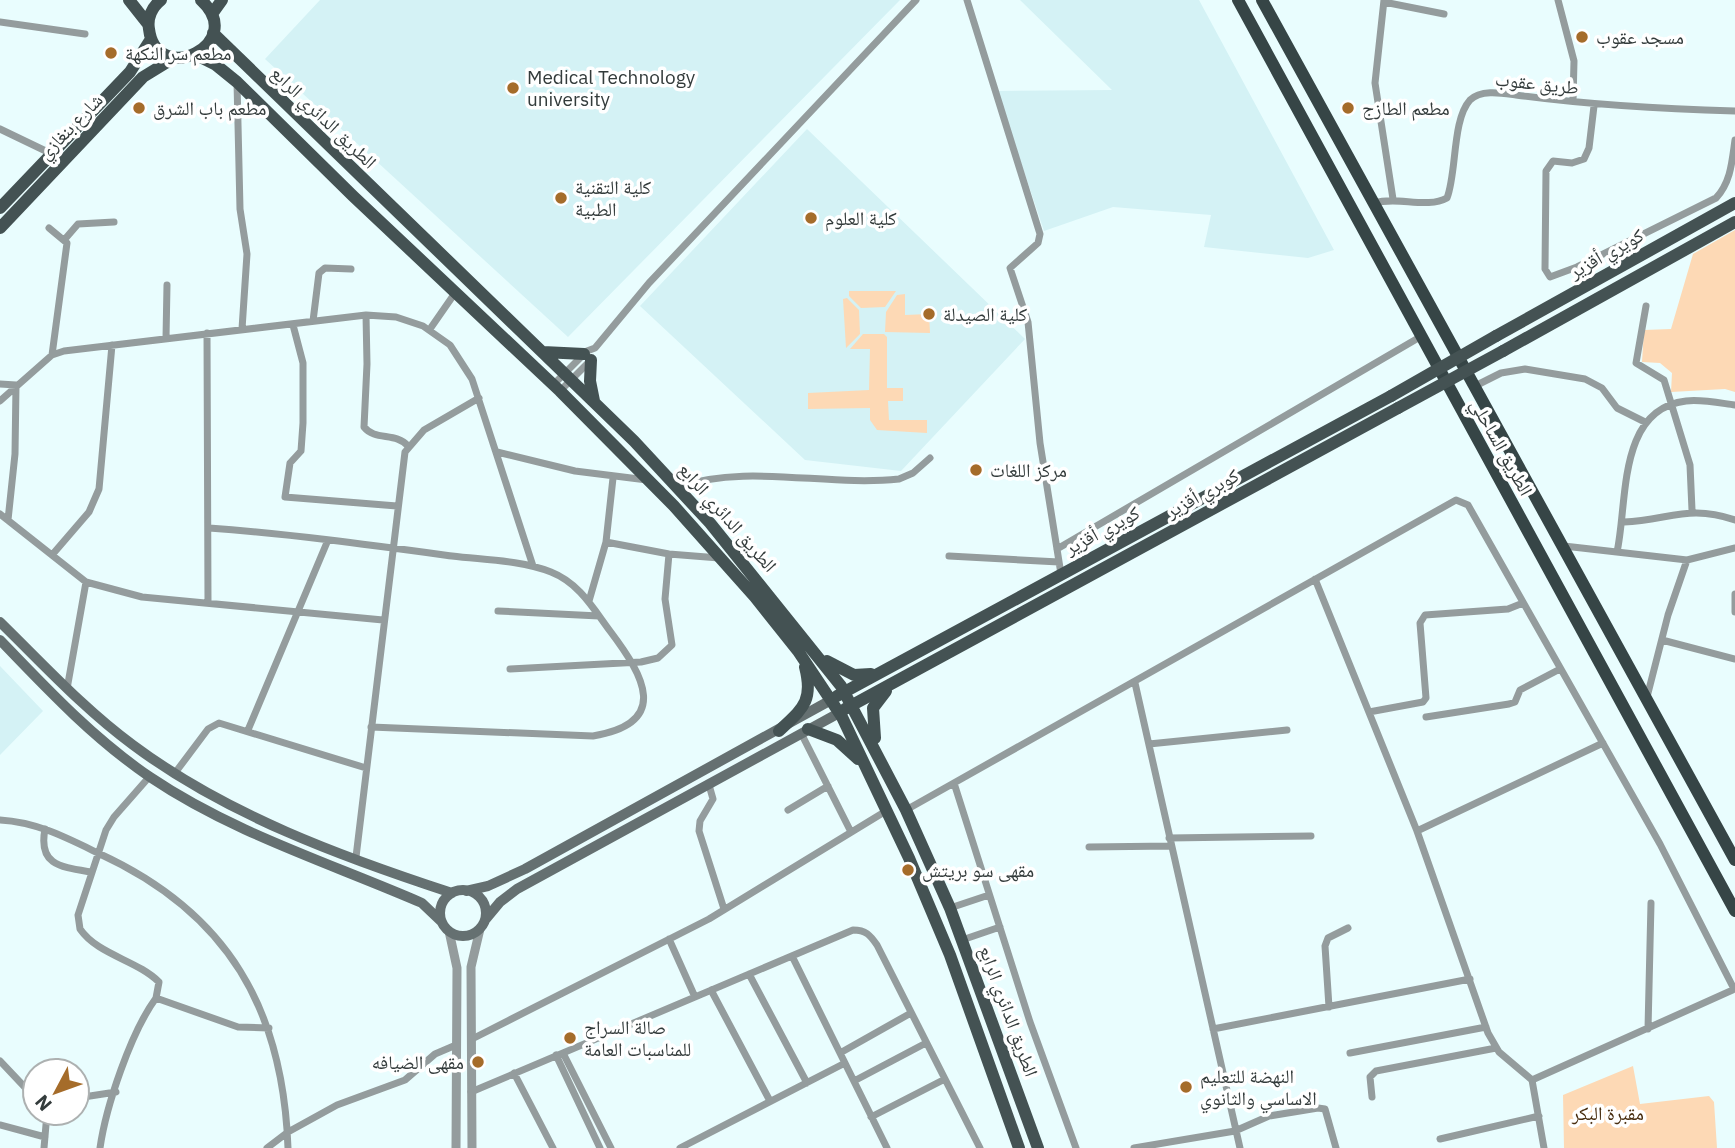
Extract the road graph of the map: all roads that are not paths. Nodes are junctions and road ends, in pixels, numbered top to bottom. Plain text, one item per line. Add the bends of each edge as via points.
1 (129, 0) edge
2 (161, 0) edge
3 (201, 0) edge
4 (222, 0) edge
5 (916, 0) edge
6 (967, 0) edge
7 (1238, 0) edge
8 (1262, 0) edge
9 (1558, 0) edge
10 (1384, 1) edge
11 (212, 14) junction
12 (1444, 14) dead end
13 (0, 22) edge
14 (148, 24) junction
15 (213, 33) junction
16 (85, 34) dead end
17 (151, 39) junction
18 (196, 55) junction
19 (174, 58) junction
20 (237, 82) junction
21 (1573, 102) junction
22 (1594, 106) junction
23 (1735, 111) edge
24 (0, 129) edge
25 (1735, 140) edge
26 (51, 154) junction
27 (1392, 199) junction
28 (1375, 203) junction
29 (1735, 203) edge
30 (0, 208) edge
31 (114, 222) dead end
32 (1735, 222) edge
33 (0, 228) edge
34 (49, 228) dead end
35 (65, 239) junction
36 (351, 269) dead end
37 (167, 285) dead end
38 (455, 293) junction
39 (1646, 306) dead end
40 (366, 315) junction
41 (313, 321) junction
42 (293, 325) junction
43 (242, 329) junction
44 (430, 329) junction
45 (207, 333) junction
46 (1420, 337) junction
47 (166, 338) junction
48 (112, 345) junction
49 (541, 351) junction
50 (590, 354) junction
51 (52, 355) junction
52 (568, 377) junction
53 (0, 384) edge
54 (16, 385) junction
55 (1476, 385) junction
56 (557, 388) junction
57 (479, 398) junction
58 (0, 401) edge
59 (594, 401) junction
60 (1669, 405) junction
61 (1735, 405) edge
62 (1645, 422) junction
63 (408, 446) junction
64 (497, 452) junction
65 (930, 458) dead end
66 (613, 478) junction
67 (647, 480) junction
68 (677, 487) junction
69 (397, 506) junction
70 (1692, 510) junction
71 (0, 514) edge
72 (8, 520) junction
73 (1735, 520) edge
74 (1624, 522) junction
75 (209, 528) junction
76 (328, 540) junction
77 (606, 542) junction
78 (394, 546) junction
79 (1563, 546) junction
80 (1735, 548) edge
81 (1057, 549) junction
82 (1617, 552) junction
83 (669, 554) junction
84 (52, 555) junction
85 (949, 556) dead end
86 (720, 559) junction
87 (1687, 560) junction
88 (533, 566) junction
89 (1060, 568) junction
90 (1315, 579) junction
91 (86, 582) junction
92 (1735, 594) edge
93 (589, 601) junction
94 (208, 602) junction
95 (1523, 603) junction
96 (498, 611) dead end
97 (295, 612) junction
98 (1735, 612) edge
99 (598, 616) junction
100 (383, 620) junction
101 (0, 622) edge
102 (0, 640) edge
103 (1662, 640) junction
104 (797, 651) junction
105 (816, 653) junction
106 (1735, 659) edge
107 (632, 662) junction
108 (891, 667) junction
109 (510, 669) dead end
110 (1560, 669) junction
111 (900, 680) junction
112 (1135, 683) junction
113 (66, 689) junction
114 (845, 692) junction
115 (1647, 699) junction
116 (831, 700) junction
117 (853, 705) junction
118 (839, 712) junction
119 (1369, 712) junction
120 (1426, 717) dead end
121 (370, 727) junction
122 (247, 730) junction
123 (1287, 730) dead end
124 (779, 731) junction
125 (805, 731) junction
126 (1602, 743) junction
127 (1149, 744) junction
128 (880, 758) junction
129 (366, 768) junction
130 (175, 773) junction
131 (870, 773) junction
132 (150, 776) junction
133 (954, 783) junction
134 (193, 784) junction
135 (709, 785) junction
136 (828, 786) junction
137 (186, 799) junction
138 (788, 810) dead end
139 (906, 810) junction
140 (886, 811) junction
141 (0, 820) edge
142 (45, 829) junction
143 (1417, 831) junction
144 (851, 832) junction
145 (1311, 836) dead end
146 (1170, 842) junction
147 (1089, 848) dead end
148 (97, 853) junction
149 (356, 857) junction
150 (1735, 860) edge
151 (91, 872) junction
152 (466, 891) junction
153 (452, 893) junction
154 (989, 895) junction
155 (1651, 903) dead end
156 (950, 908) junction
157 (724, 909) junction
158 (1735, 911) edge
159 (483, 924) junction
160 (446, 926) junction
161 (1000, 928) junction
162 (1348, 928) dead end
163 (669, 939) junction
164 (962, 940) junction
165 (792, 956) junction
166 (749, 974) junction
167 (1470, 979) junction
168 (1734, 989) edge
169 (711, 990) junction
170 (695, 997) junction
171 (156, 998) junction
172 (1329, 1007) junction
173 (911, 1013) junction
174 (269, 1027) junction
175 (1486, 1027) junction
176 (1213, 1029) junction
177 (1648, 1029) junction
178 (472, 1039) junction
179 (926, 1043) junction
180 (456, 1045) junction
181 (1496, 1048) junction
182 (840, 1053) junction
183 (1350, 1053) dead end
184 (560, 1054) junction
185 (0, 1061) edge
186 (845, 1063) junction
187 (514, 1073) junction
188 (945, 1079) junction
189 (1532, 1080) junction
190 (854, 1081) junction
191 (21, 1083) edge
192 (807, 1083) junction
193 (116, 1092) junction
194 (471, 1092) junction
195 (91, 1096) edge
196 (1372, 1097) dead end
197 (770, 1101) junction
198 (871, 1116) junction
199 (1539, 1116) junction
200 (0, 1125) edge
201 (46, 1127) edge
202 (1235, 1131) junction
203 (288, 1132) junction
204 (45, 1137) junction
205 (1440, 1139) dead end
206 (44, 1148) edge
207 (100, 1148) edge
208 (267, 1148) edge
209 (289, 1148) edge
210 (456, 1148) edge
211 (472, 1148) edge
212 (553, 1148) edge
213 (600, 1148) edge
214 (611, 1148) edge
215 (680, 1148) edge
216 (887, 1148) edge
217 (980, 1148) edge
218 (1019, 1148) edge
219 (1038, 1148) edge
220 (1076, 1148) edge
221 (1134, 1148) edge
222 (1240, 1148) edge
223 (1336, 1148) edge
224 (1544, 1148) edge

1 - 14 main road
2 - 14 main road
3 - 11 main road
4 - 11 main road
5 - 50 street via 649,282
6 - 81 street via 1040,234 1038,243 1010,268 1028,322
7 - 46 highway, الطريق الساحلي
8 - 28 highway, الطريق الساحلي
9 - 21 street via 1571,39
10 - 12 street
10 - 27 street via 1375,83
11 - 15 main road
13 - 16 street
14 - 17 main road
15 - 18 main road
15 - 49 main road, الطريق الدائري الرابع
17 - 19 main road
17 - 26 main road, شارع بنغازي via 130,72
18 - 19 main road
18 - 20 main road, الطريق الدائري الرابع
19 - 33 main road, شارع بنغازي via 143,77
20 - 38 main road, الطريق الدائري الرابع
20 - 43 street via 240,209 247,254
21 - 22 street, طريق عقوب
21 - 27 street, طريق عقوب via 1490,93 1472,98 1461,118 1447,198 1439,202
22 - 23 street, طريق عقوب
22 - 25 street via 1584,159 1553,161 1546,171 1545,269 1550,277 1716,198 1725,189
24 - 26 street
26 - 30 main road, شارع بنغازي
27 - 28 street, طريق عقوب
28 - 55 highway, الطريق الساحلي
29 - 89 main road, كويري أقزير, bridge via 1391,396
31 - 35 street via 78,224
32 - 111 main road, كوبري أقزير, bridge
34 - 35 street
35 - 51 street
36 - 41 street via 326,268 319,273
37 - 47 street
38 - 44 street
38 - 56 main road, الطريق الدائري الرابع
39 - 60 street via 1636,363 1662,377
40 - 41 street
40 - 44 street via 396,317
40 - 63 street via 364,427
41 - 42 street
42 - 43 street
42 - 69 street via 303,363 303,424 301,451 290,463 285,497
43 - 45 street
44 - 57 street via 459,356
45 - 47 street
45 - 75 street
46 - 81 street
46 - 158 highway, الطريق الساحلي
47 - 48 street
48 - 51 street
48 - 84 street via 99,489 89,512
49 - 50 main road
49 - 52 main road, الطريق الدائري الرابع
50 - 52 street
50 - 59 main road
51 - 54 street
52 - 56 street
52 - 59 main road, الطريق الدائري الرابع
53 - 54 street
54 - 58 street
54 - 72 street
55 - 62 street via 1511,370 1569,376 1591,381 1617,408
55 - 79 highway, الطريق الساحلي
56 - 67 main road, الطريق الدائري الرابع
57 - 63 street via 424,430
57 - 64 street
59 - 68 main road, الطريق الدائري الرابع
60 - 61 street via 1686,401
60 - 62 street
60 - 70 street via 1690,465
62 - 74 street via 1628,467
63 - 69 street
64 - 66 street
64 - 88 street
65 - 68 street via 899,479 733,476
66 - 67 street
66 - 77 street
67 - 86 main road, الطريق الدائري الرابع
68 - 105 main road, الطريق الدائري الرابع
69 - 78 street
70 - 73 street
70 - 74 street via 1651,521
71 - 72 street
72 - 84 street
74 - 82 street
75 - 76 street
75 - 94 street
76 - 78 street
76 - 97 street
77 - 83 street
77 - 93 street
78 - 88 street
78 - 100 street
79 - 82 street
79 - 115 highway, الطريق الساحلي
80 - 87 street
81 - 89 street
82 - 87 street
83 - 86 street
83 - 107 street via 665,599 672,645 658,658
84 - 91 street
85 - 89 street
86 - 104 main road, الطريق الدائري الرابع
87 - 103 street
88 - 93 street via 564,578
89 - 108 main road, كويري أقزير
90 - 95 street via 1456,500 1468,505
90 - 112 street
90 - 119 street
91 - 94 street via 142,597
91 - 113 street
92 - 98 street
93 - 99 street
94 - 97 street
95 - 110 street
95 - 119 street via 1508,609 1425,615 1420,623 1426,698
96 - 99 street
97 - 100 street
97 - 122 street
99 - 107 street
100 - 121 street
101 - 113 main road
102 - 132 main road via 85,724
103 - 106 street
103 - 115 street
104 - 116 main road, الطريق الدائري الرابع
104 - 124 main road via 807,676 808,696
105 - 108 main road via 854,676
105 - 114 main road, الطريق الدائري الرابع
107 - 109 street
107 - 121 street via 645,687 645,699 638,718 615,733 572,736
108 - 114 main road, كويري أقزير
110 - 120 street via 1520,690 1509,704
110 - 126 street
111 - 117 main road, كوبري أقزير
111 - 128 main road via 873,708
112 - 127 street
112 - 133 street
113 - 130 main road
114 - 116 main road, كويري أقزير
114 - 117 main road, الطريق الدائري الرابع
115 - 150 highway, الطريق الساحلي
116 - 118 main road, الطريق الدائري الرابع
116 - 124 main road
117 - 118 main road, كوبري أقزير
117 - 128 main road, الطريق الدائري الرابع
118 - 125 main road
118 - 131 main road, الطريق الدائري الرابع
119 - 143 street
121 - 129 street
122 - 129 street
122 - 130 street via 213,725
123 - 127 street
124 - 152 main road via 505,880
125 - 131 main road via 837,740
125 - 135 main road
125 - 136 street
126 - 143 street
126 - 168 street
127 - 146 street
128 - 139 main road, الطريق الدائري الرابع
129 - 149 street
130 - 134 main road
131 - 140 main road, الطريق الدائري الرابع
132 - 137 main road
132 - 148 street via 114,817
133 - 139 street
133 - 154 street
134 - 137 main road
134 - 149 main road via 263,820
135 - 157 street via 713,799 699,831
135 - 159 main road via 517,889
136 - 138 street
136 - 144 street
137 - 160 main road via 233,825 422,903
139 - 156 main road, الطريق الدائري الرابع
140 - 144 street
140 - 218 main road, الطريق الدائري الرابع via 950,955
141 - 142 street
142 - 148 street
142 - 151 street via 41,846 48,859
143 - 167 street
144 - 157 street
145 - 146 street
146 - 147 street
146 - 176 street
148 - 151 street
148 - 174 street via 156,885 202,921 246,976
149 - 153 main road
151 - 171 street via 78,915 80,929 159,982
152 - 153 main road
152 - 159 main road via 482,901
153 - 160 main road via 443,903
154 - 156 street
154 - 161 street
155 - 177 street
156 - 164 main road, الطريق الدائري الرابع
157 - 163 street
159 - 160 main road via 465,936
159 - 178 street via 471,967
160 - 180 street via 457,968
161 - 164 street
161 - 220 street
162 - 172 street via 1328,938 1325,946
163 - 170 street
163 - 178 street
164 - 219 main road, الطريق الدائري الرابع
165 - 166 street
165 - 173 street via 853,930 866,931
165 - 182 street
166 - 169 street
166 - 192 street
167 - 172 street
167 - 175 street
168 - 177 street
169 - 170 street
169 - 197 street
170 - 184 street
171 - 174 street via 238,1027
171 - 193 street via 136,1033
172 - 176 street
173 - 179 street
173 - 182 street
174 - 203 street
175 - 181 street
175 - 183 street
176 - 202 street
177 - 189 street
178 - 194 street
179 - 188 street
179 - 190 street
180 - 203 street via 435,1054 405,1080 337,1105
180 - 210 street
181 - 189 street
181 - 196 street via 1376,1071 1370,1077
182 - 186 street
184 - 187 street
184 - 213 street
184 - 214 street
185 - 191 street
186 - 190 street
186 - 192 street
187 - 194 street
187 - 212 street
188 - 198 street
188 - 217 street
189 - 199 street
190 - 198 street
192 - 197 street
193 - 195 street
193 - 207 street
194 - 211 street
197 - 215 street
198 - 216 street
199 - 205 street
199 - 224 street
200 - 204 street
201 - 204 street
202 - 221 street
202 - 222 street
202 - 223 street via 1269,1116 1325,1109
203 - 208 street
203 - 209 street
204 - 206 street

